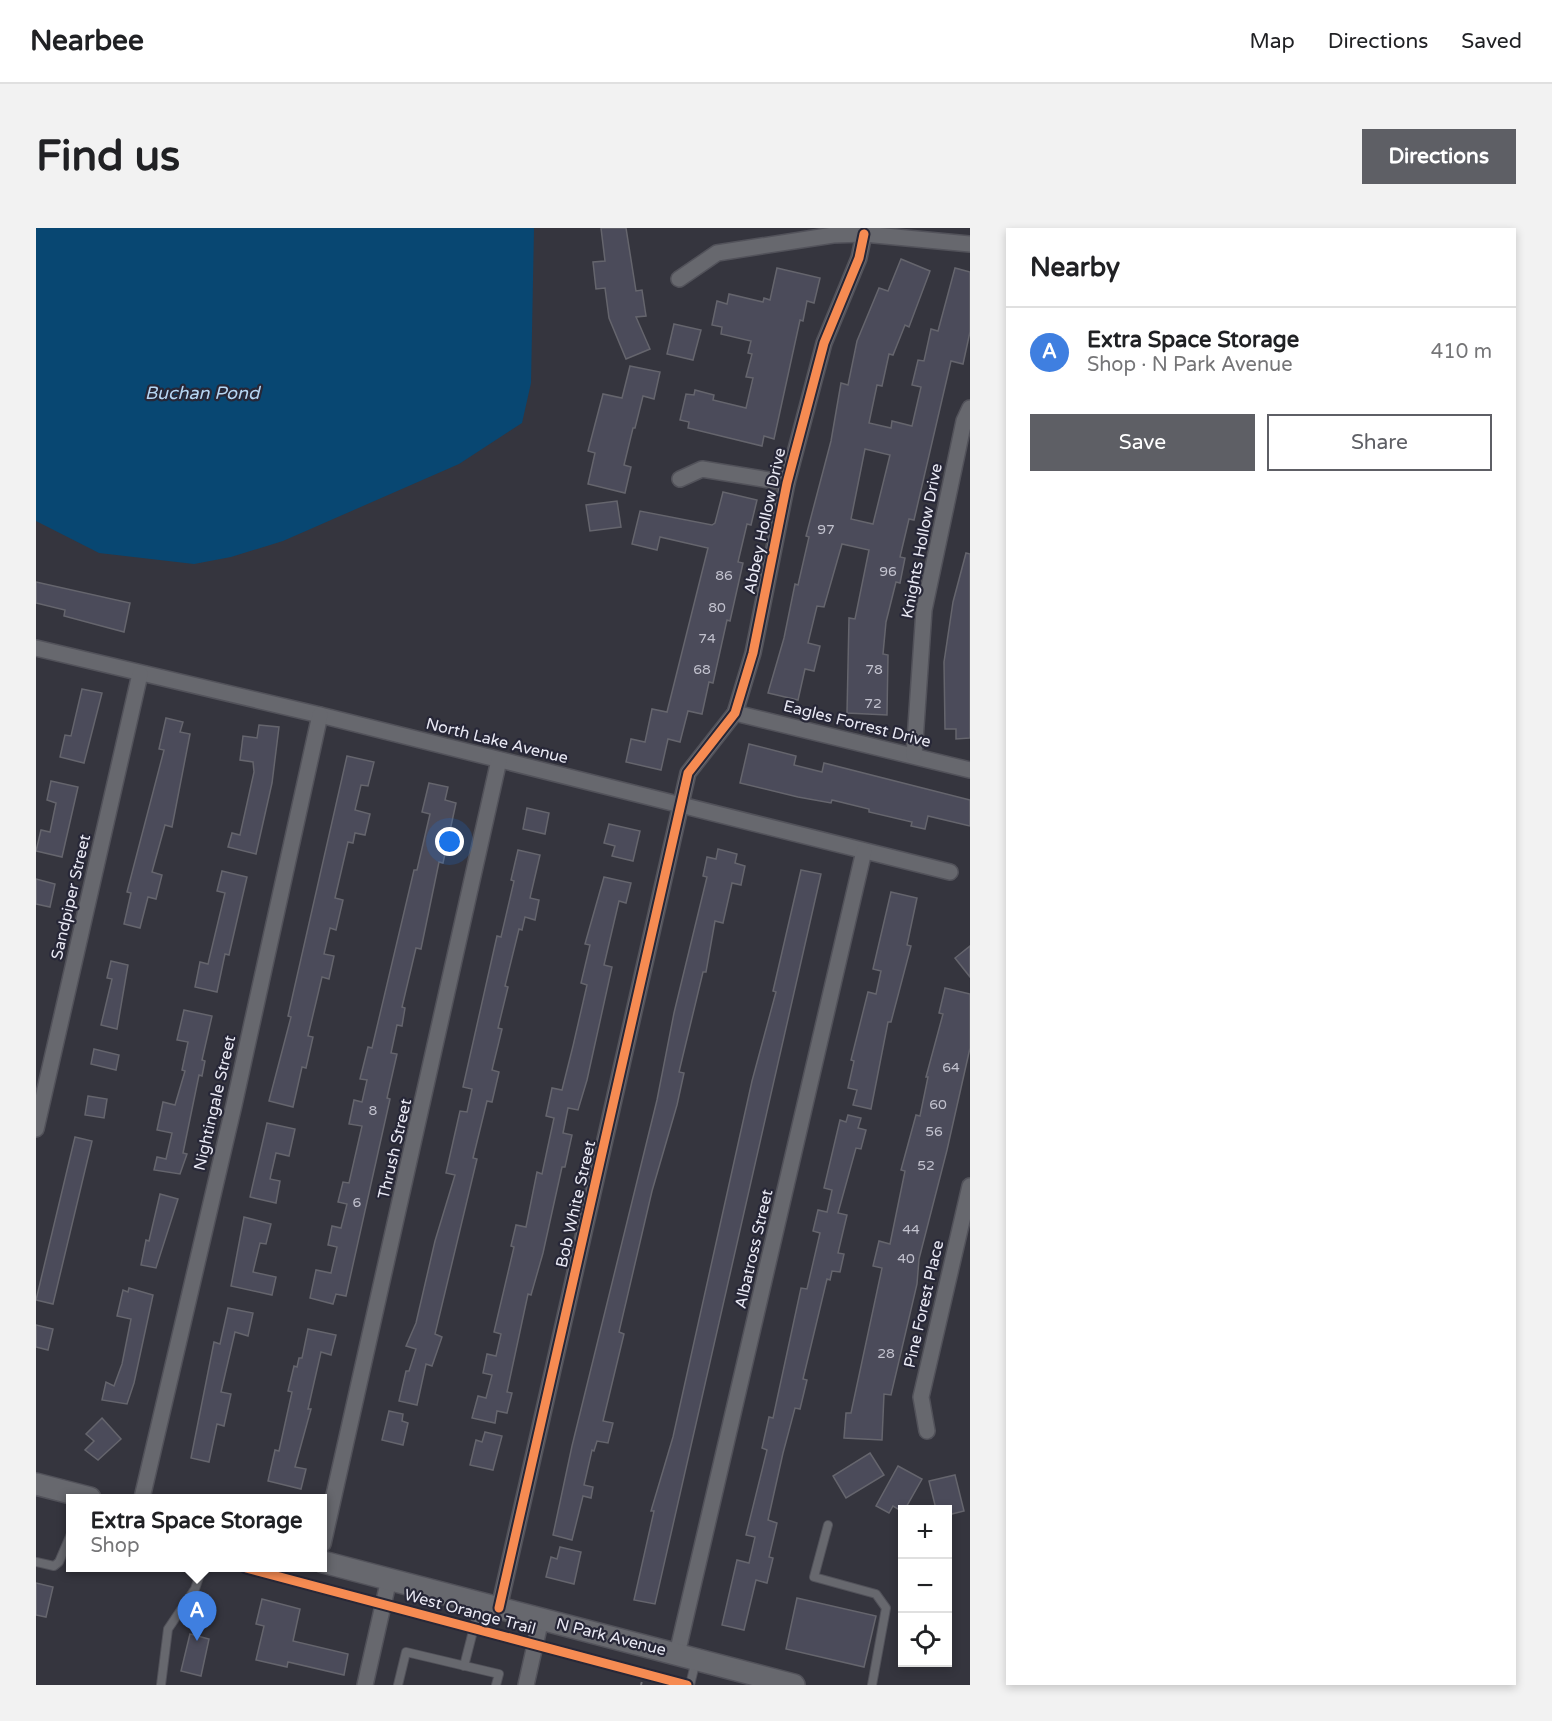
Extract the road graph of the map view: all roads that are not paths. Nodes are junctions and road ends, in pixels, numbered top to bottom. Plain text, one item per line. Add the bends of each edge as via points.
1 (864, 234) junction
2 (970, 244) edge
3 (679, 279) dead end
4 (970, 408) edge
5 (680, 479) dead end
6 (787, 483) junction
7 (36, 648) edge
8 (140, 674) junction
9 (735, 713) junction
10 (320, 715) junction
11 (914, 755) junction
12 (499, 760) junction
13 (970, 770) edge
14 (682, 806) junction
15 (864, 851) junction
16 (950, 872) dead end
17 (36, 1129) edge
18 (970, 1186) edge
19 (927, 1431) dead end
20 (36, 1484) edge
21 (70, 1494) edge
22 (143, 1494) edge
23 (828, 1525) dead end
24 (327, 1526) edge
25 (66, 1546) edge
26 (36, 1562) edge
27 (327, 1563) edge
28 (201, 1572) edge
29 (389, 1579) junction
30 (489, 1606) junction
31 (542, 1619) junction
32 (687, 1657) junction
33 (464, 1666) junction
34 (161, 1685) edge
35 (365, 1685) edge
36 (398, 1685) edge
37 (496, 1685) edge
38 (526, 1685) edge
39 (690, 1685) edge
40 (794, 1685) edge
41 (872, 1685) edge

1 - 2 street
1 - 3 street via 799,239 717,253
1 - 6 street, Abbey Hollow Drive via 859,258 824,343
4 - 11 street, Knights Hollow Drive via 924,610
5 - 6 street via 702,469
6 - 9 street, Abbey Hollow Drive via 753,653
7 - 8 street, North Lake Avenue
8 - 10 street, North Lake Avenue
8 - 17 street, Sandpiper Street
9 - 11 street, Eagles Forrest Drive
9 - 14 street, Abbey Hollow Drive via 688,773
10 - 12 street, North Lake Avenue
10 - 22 street, Nightingale Street
11 - 13 street, Eagles Forrest Drive
12 - 14 street, North Lake Avenue
12 - 24 street, Thrush Street
14 - 15 street, North Lake Avenue
14 - 30 street, Bob White Street
15 - 16 street, North Lake Avenue
15 - 32 street, Albatross Street
18 - 19 street, Pine Forest Place via 921,1397
20 - 21 main road
23 - 41 lane via 814,1577 876,1594 886,1608
25 - 26 lane via 54,1566
27 - 29 main road, N Park Avenue
28 - 34 lane via 195,1589 168,1629
29 - 30 main road, N Park Avenue
29 - 35 street
30 - 31 main road, N Park Avenue
30 - 33 lane
31 - 32 main road, N Park Avenue
31 - 38 street
32 - 39 lane
32 - 40 main road, N Park Avenue
33 - 36 lane via 406,1652
33 - 37 lane via 499,1674

